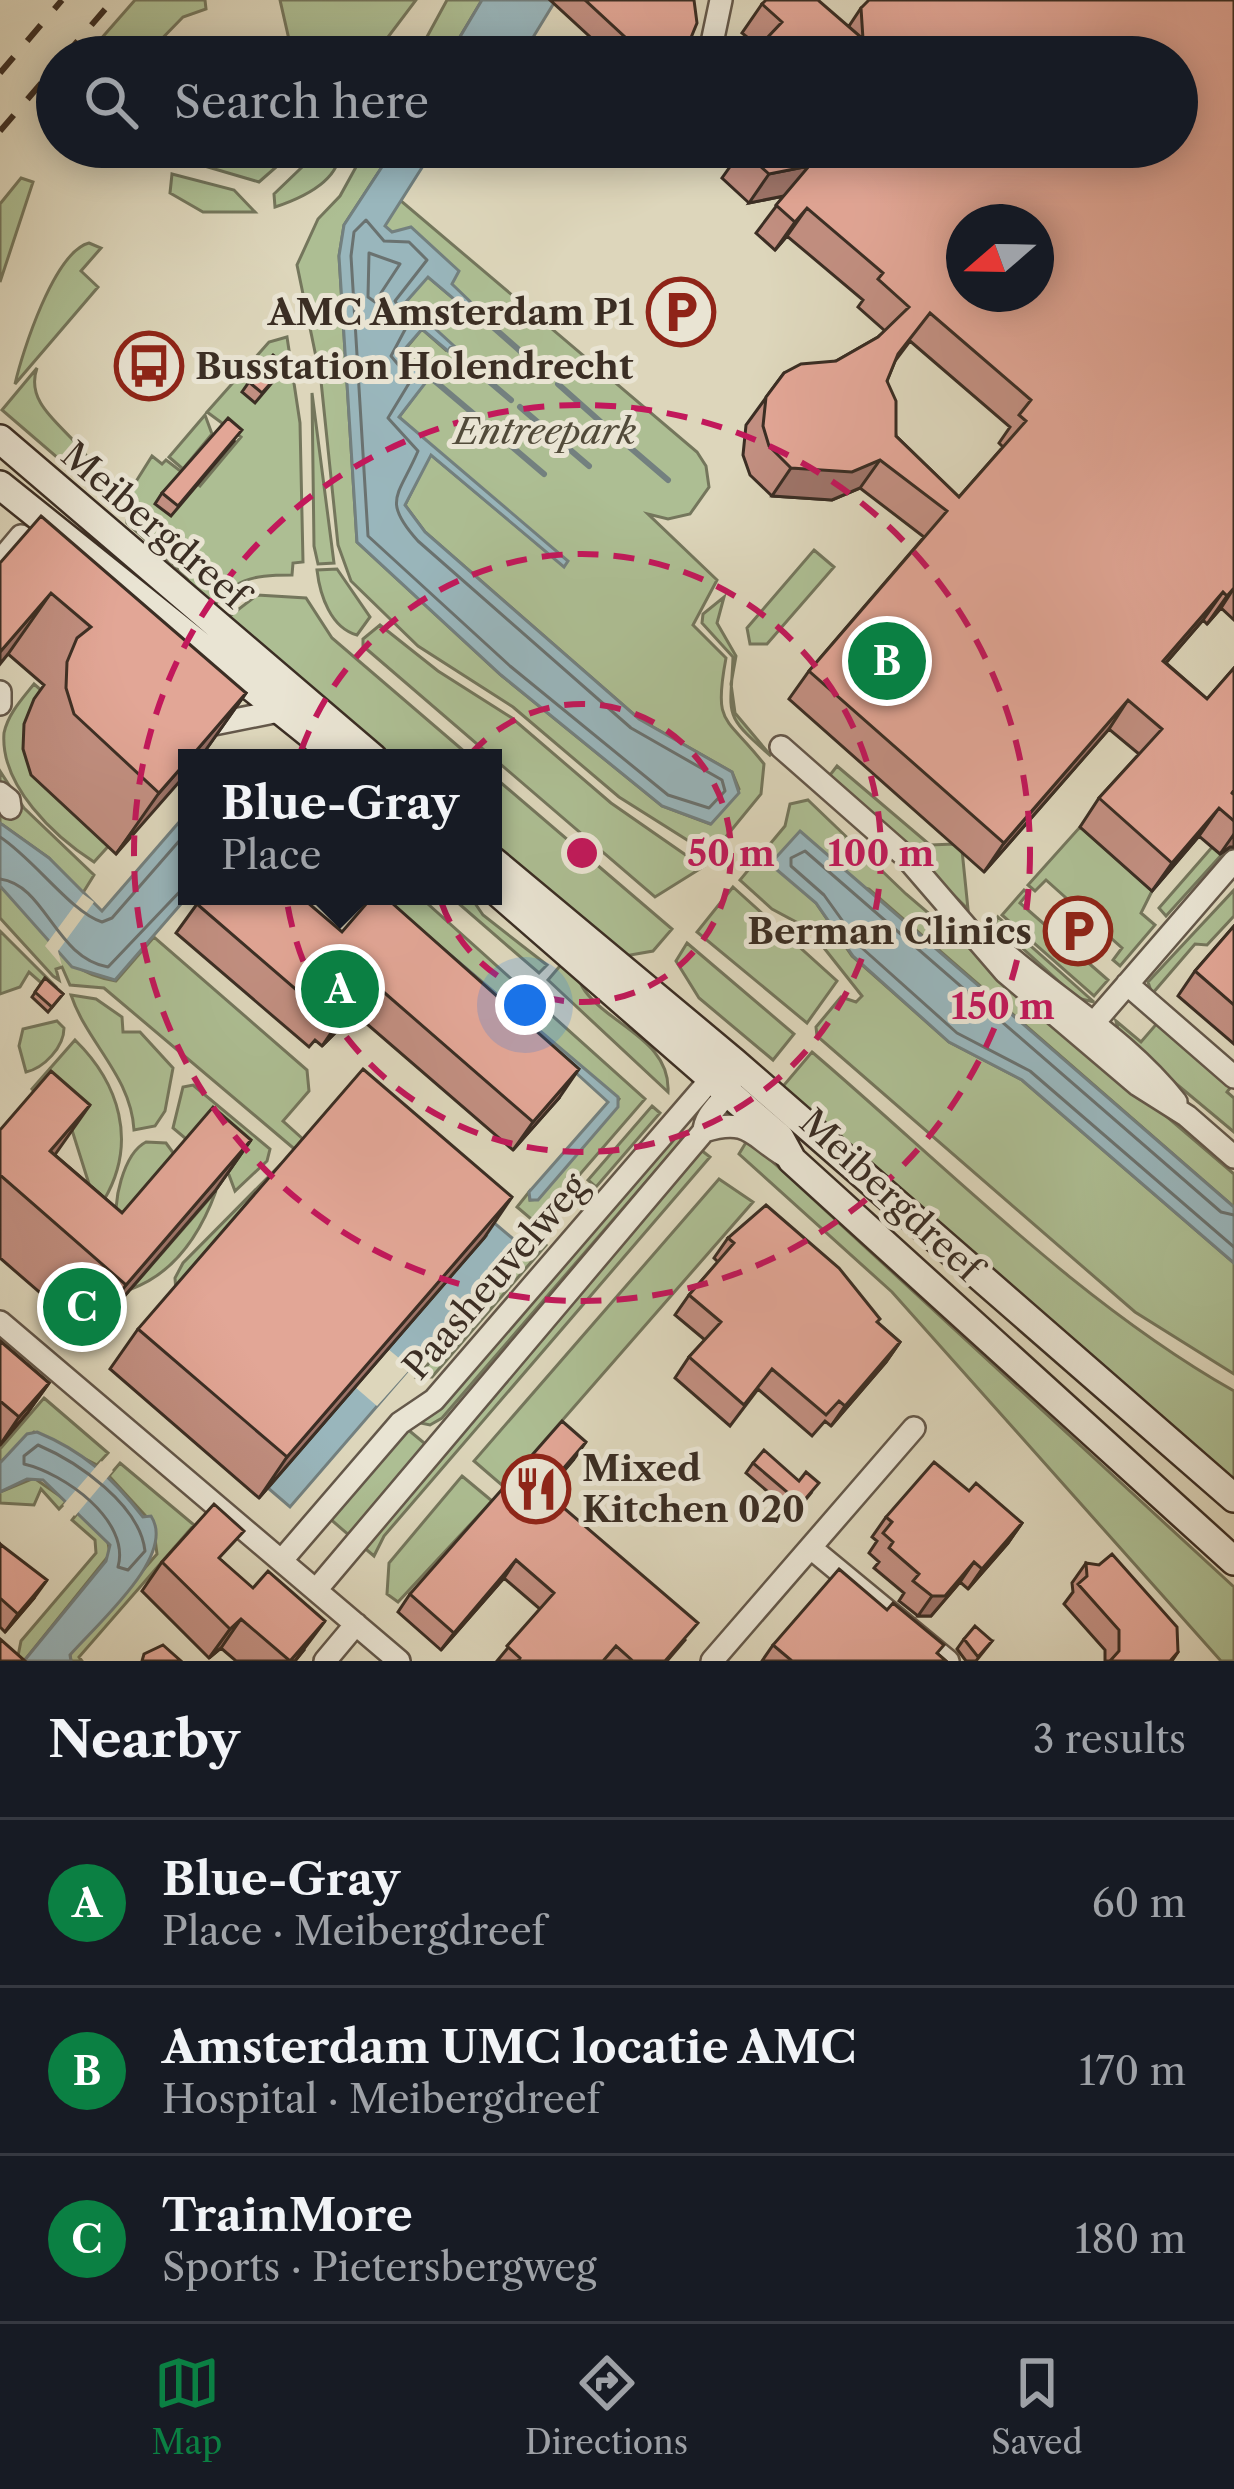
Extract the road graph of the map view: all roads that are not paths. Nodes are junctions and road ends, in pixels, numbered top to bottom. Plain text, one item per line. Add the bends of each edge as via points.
1 (721, 0) edge
2 (713, 36) edge
3 (0, 439) edge
4 (0, 485) edge
5 (21, 536) edge
6 (71, 557) junction
7 (0, 561) edge
8 (154, 572) junction
9 (0, 692) edge
10 (0, 704) edge
11 (279, 711) junction
12 (183, 713) edge
13 (781, 748) dead end
14 (328, 749) edge
15 (363, 749) edge
16 (0, 793) edge
17 (0, 806) edge
18 (1234, 861) edge
19 (502, 869) edge
20 (502, 896) edge
21 (1127, 985) junction
22 (1088, 1030) junction
23 (734, 1062) junction
24 (1234, 1077) edge
25 (718, 1085) junction
26 (704, 1131) junction
27 (1234, 1157) edge
28 (792, 1160) junction
29 (0, 1322) edge
30 (914, 1428) dead end
31 (1234, 1498) edge
32 (811, 1548) junction
33 (282, 1560) junction
34 (1234, 1561) edge
35 (316, 1590) junction
36 (356, 1624) junction
37 (326, 1661) edge
38 (399, 1661) edge
39 (712, 1661) edge
40 (948, 1661) edge

1 - 2 street
3 - 8 main road, Meibergdreef
4 - 6 main road, Meibergdreef
5 - 7 street
6 - 8 street via 96,542
6 - 11 main road, Meibergdreef
8 - 15 main road, Meibergdreef
9 - 10 street
11 - 12 street via 202,728
11 - 14 main road, Meibergdreef
13 - 22 street via 905,856 965,927 977,927
16 - 17 street via 11,806
18 - 21 street
19 - 23 main road, Meibergdreef
20 - 25 main road, Meibergdreef
21 - 22 street
21 - 24 street
22 - 27 street via 1154,1074
23 - 25 street, Paasheuvelweg
23 - 31 main road, Meibergdreef
25 - 26 street, Paasheuvelweg
25 - 28 main road, Meibergdreef via 780,1138
25 - 33 street, Paasheuvelweg
26 - 28 street via 742,1125
26 - 35 street, Paasheuvelweg
28 - 34 main road, Meibergdreef
29 - 33 street
30 - 32 street
32 - 39 street
32 - 40 street
33 - 35 street
35 - 36 street
36 - 37 street
36 - 38 street

